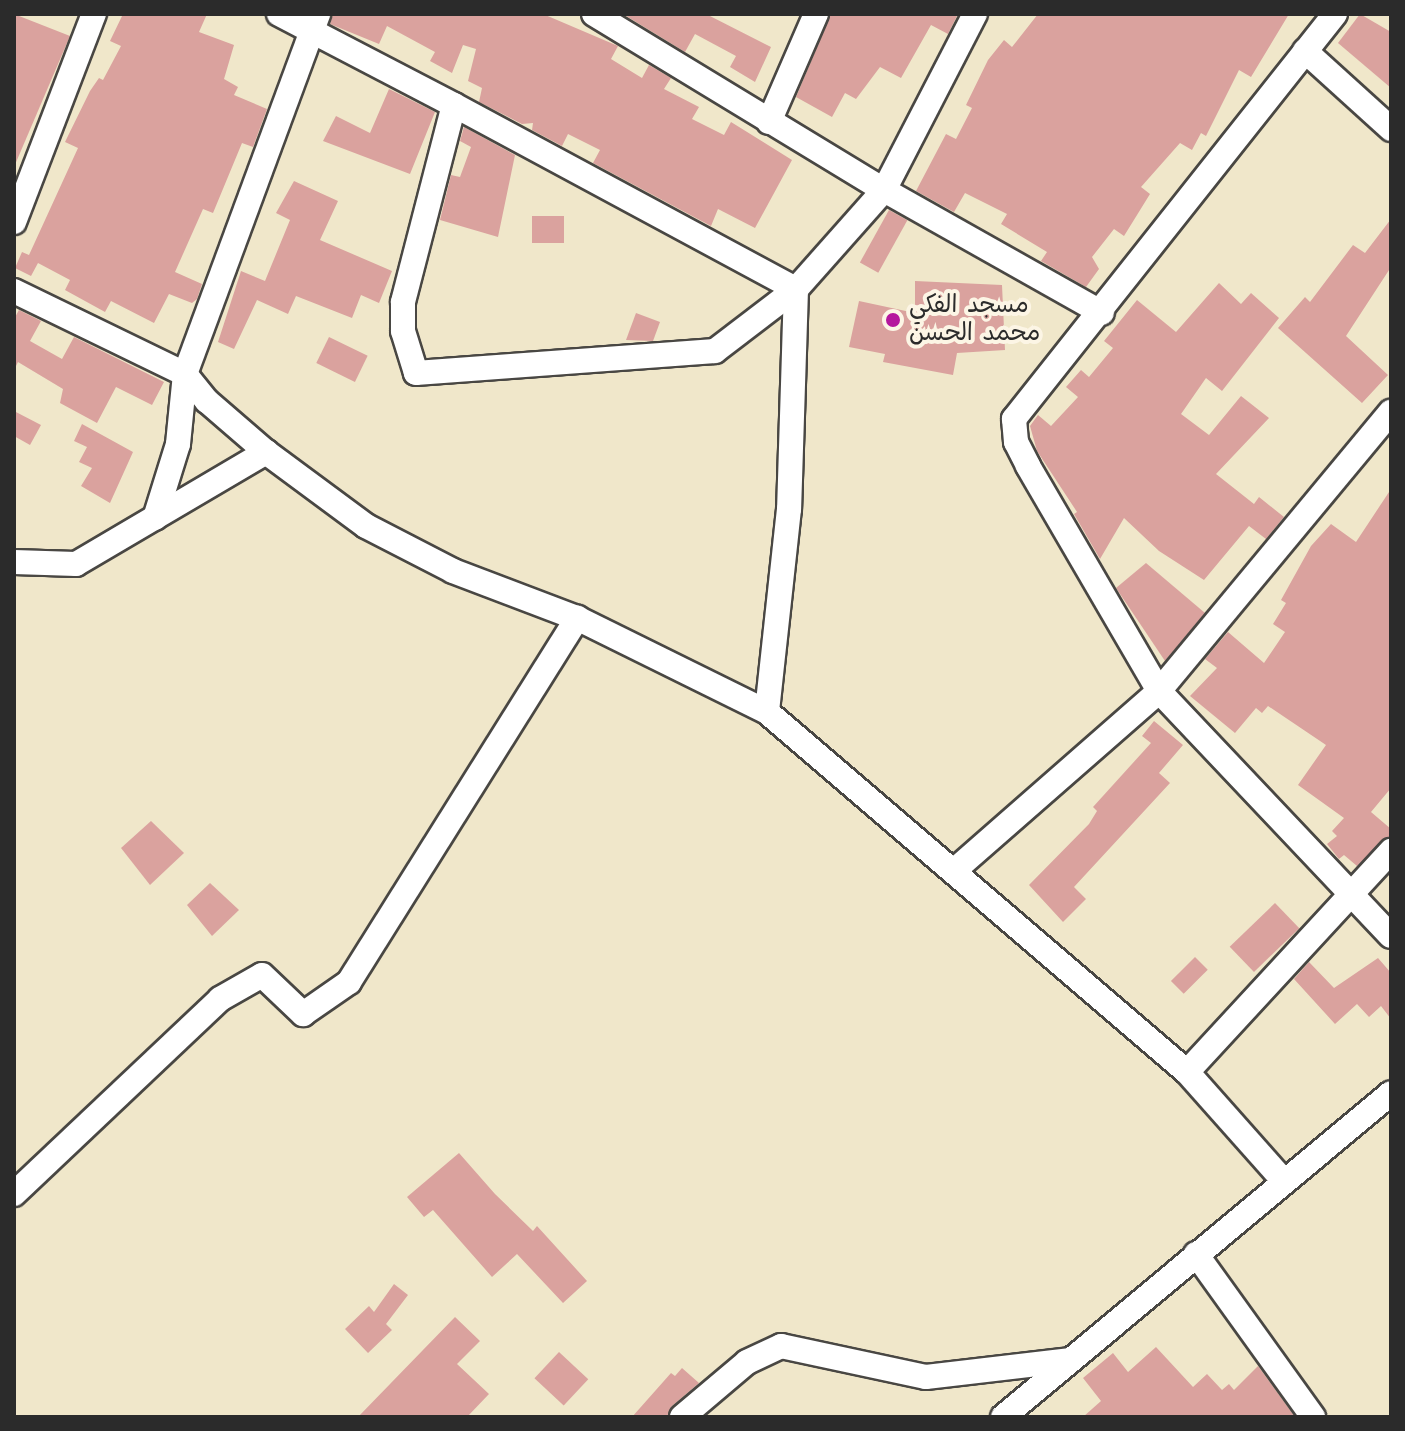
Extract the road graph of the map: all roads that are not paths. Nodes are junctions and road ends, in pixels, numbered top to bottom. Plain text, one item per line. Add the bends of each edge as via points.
1 (94, 14) edge
2 (279, 14) edge
3 (594, 14) edge
4 (816, 14) edge
5 (975, 14) edge
6 (1335, 14) edge
7 (315, 22) edge
8 (1305, 51) junction
9 (454, 105) junction
10 (769, 122) junction
11 (1391, 129) edge
12 (884, 190) junction
13 (14, 222) edge
14 (796, 289) junction
15 (14, 291) edge
16 (1102, 313) junction
17 (185, 374) junction
18 (1391, 412) edge
19 (266, 452) junction
20 (155, 518) junction
21 (14, 565) edge
22 (577, 618) junction
23 (1159, 691) junction
24 (767, 712) junction
25 (1391, 851) edge
26 (956, 869) junction
27 (1354, 892) junction
28 (1391, 936) edge
29 (1187, 1072) junction
30 (1391, 1093) edge
31 (1283, 1180) junction
32 (14, 1194) edge
33 (1196, 1254) junction
34 (1071, 1360) junction
35 (682, 1417) edge
36 (1003, 1417) edge
37 (1313, 1417) edge

1 - 13 street
2 - 7 street
3 - 10 street
4 - 10 street
5 - 12 street
6 - 8 street
7 - 9 street
7 - 17 street
8 - 11 street
8 - 16 street
9 - 14 street
9 - 14 street via 403,302 403,331 416,373 715,351
10 - 12 street
12 - 14 street
12 - 16 street
14 - 24 street via 789,509
15 - 17 street
16 - 23 street via 1019,411 1014,419 1016,442
17 - 19 street via 216,410
17 - 20 street via 178,444
18 - 23 street
19 - 20 street
19 - 22 street via 366,526 453,571
20 - 21 street via 76,564
22 - 24 street
22 - 32 street via 349,982 303,1014 262,975 220,999
23 - 26 street
23 - 27 street
24 - 26 street
25 - 27 street
26 - 29 street
27 - 28 street
27 - 29 street
29 - 31 street
30 - 31 street
31 - 33 street
33 - 34 street
33 - 37 street
34 - 35 street via 926,1377 781,1346 747,1362
34 - 36 street

